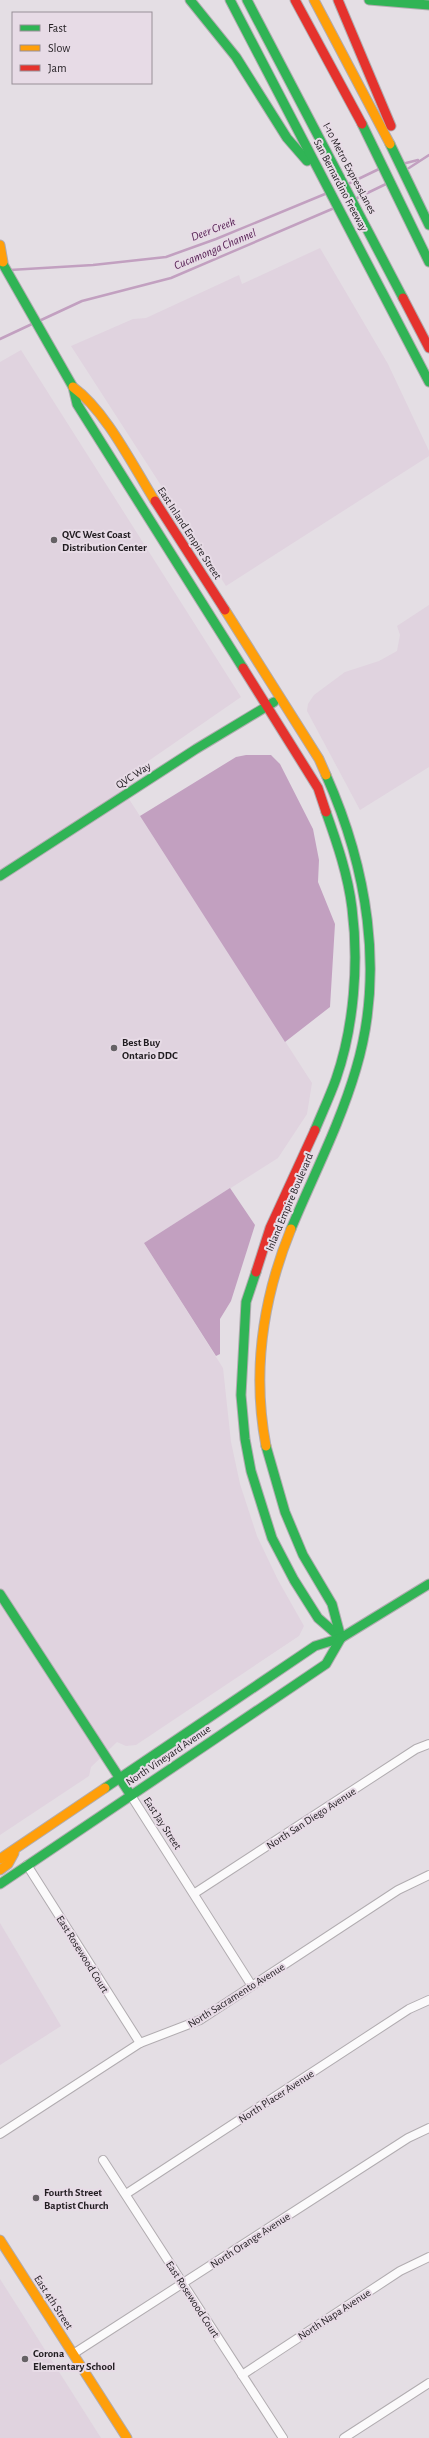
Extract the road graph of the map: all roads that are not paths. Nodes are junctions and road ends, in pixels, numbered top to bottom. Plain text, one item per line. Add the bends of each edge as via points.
1 (190, 0) edge
2 (230, 0) edge
3 (248, 0) edge
4 (295, 0) edge
5 (338, 0) edge
6 (369, 0) edge
7 (315, 1) edge
8 (429, 5) edge
9 (398, 149) junction
10 (325, 182) junction
11 (414, 183) junction
12 (429, 203) edge
13 (429, 225) edge
14 (0, 245) edge
15 (1, 261) edge
16 (429, 262) edge
17 (429, 348) edge
18 (429, 382) edge
19 (73, 387) junction
20 (281, 697) junction
21 (268, 706) junction
22 (0, 876) edge
23 (429, 1584) edge
24 (0, 1594) edge
25 (341, 1638) junction
26 (429, 1744) edge
27 (119, 1777) junction
28 (130, 1794) junction
29 (17, 1846) junction
30 (0, 1859) edge
31 (27, 1865) junction
32 (0, 1870) edge
33 (429, 1875) edge
34 (0, 1884) edge
35 (195, 1893) junction
36 (252, 1986) junction
37 (429, 2000) edge
38 (140, 2043) junction
39 (429, 2128) edge
40 (0, 2134) edge
41 (103, 2160) dead end
42 (126, 2194) junction
43 (0, 2240) edge
44 (429, 2257) edge
45 (182, 2284) junction
46 (73, 2354) junction
47 (242, 2375) junction
48 (429, 2383) edge
49 (127, 2438) edge
50 (283, 2438) edge
51 (344, 2438) edge

1 - 10 main road via 236,57 287,138
2 - 10 main road, San Bernardino Freeway
3 - 17 main road, I-10 Metro ExpressLanes
4 - 16 main road via 379,157
5 - 9 main road
6 - 8 main road
7 - 9 main road
9 - 11 main road
10 - 18 main road, San Bernardino Freeway
11 - 12 main road
11 - 13 main road
14 - 15 main road
15 - 19 main road, East Inland Empire Street
19 - 20 main road, East Inland Empire Street via 87,396 98,411
19 - 21 main road, East Inland Empire Street via 85,417
20 - 21 main road, QVC Way
20 - 25 main road, Inland Empire Boulevard via 320,759 337,795 360,866 370,923 370,985 363,1036 353,1079 286,1235 270,1286 259,1376 261,1416 268,1458 279,1498 307,1563 334,1609
21 - 22 main road, QVC Way via 196,749
21 - 25 main road, Inland Empire Boulevard via 318,788 341,854 352,908 354,968 349,1025 336,1078 311,1142 270,1230 246,1302 241,1395 245,1439 255,1487 272,1538 318,1618
23 - 25 main road, North Vineyard Avenue
24 - 27 main road, East Jay Street
25 - 27 main road, North Vineyard Avenue via 315,1646
25 - 28 main road, North Vineyard Avenue via 326,1664
26 - 35 street, North San Diego Avenue via 416,1749
27 - 28 main road, East Jay Street
27 - 29 main road, North Vineyard Avenue
28 - 31 main road, North Vineyard Avenue
28 - 35 street, East Jay Street
29 - 30 main road, North Vineyard Avenue
29 - 32 main road via 8,1864
31 - 34 main road, North Vineyard Avenue
31 - 38 street, East Rosewood Court
33 - 36 street, North Sacramento Avenue via 398,1890
35 - 36 street, East Jay Street
36 - 38 street, North Sacramento Avenue via 200,2020
37 - 42 street, North Placer Avenue via 409,2009
38 - 40 street, North Sacramento Avenue
39 - 45 street, North Orange Avenue via 408,2138
41 - 42 street, East Rosewood Court
42 - 45 street, East Rosewood Court
43 - 46 main road, East 4th Street
44 - 47 street, North Napa Avenue via 400,2271
45 - 46 street, North Orange Avenue
45 - 47 street, East Rosewood Court
46 - 49 main road, East 4th Street
47 - 50 street, East Rosewood Court
48 - 51 street

